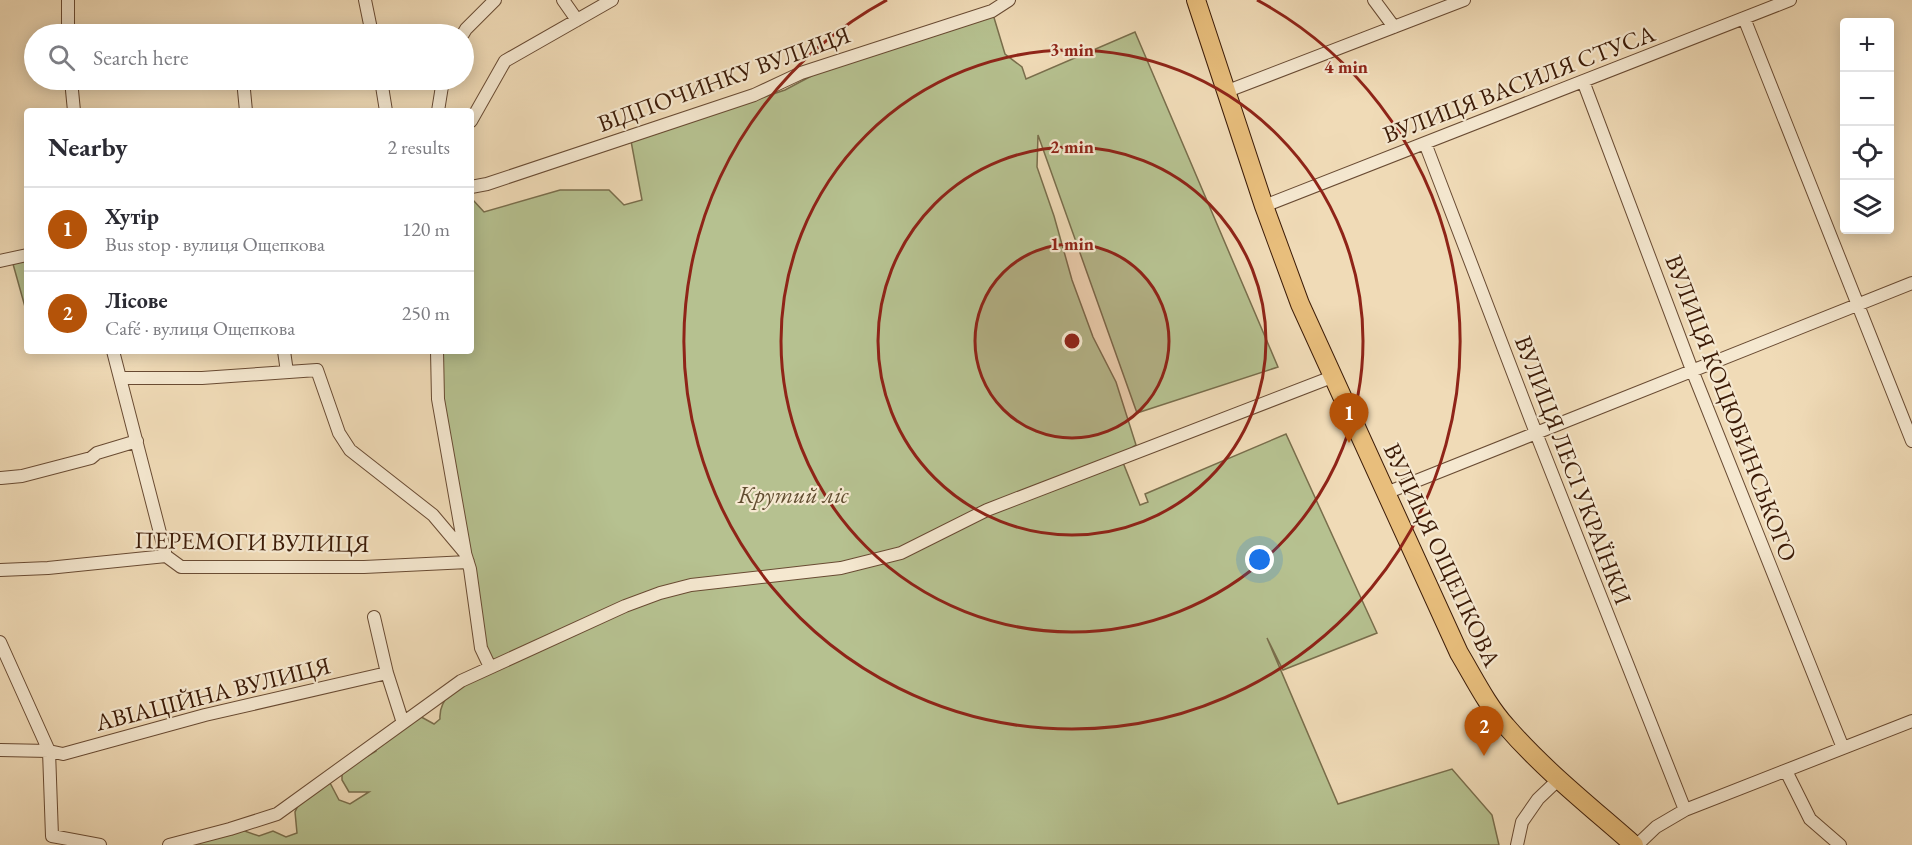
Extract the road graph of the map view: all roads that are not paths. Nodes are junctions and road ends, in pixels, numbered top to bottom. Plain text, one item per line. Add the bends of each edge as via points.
1 (68, 0) edge
2 (365, 0) edge
3 (495, 0) edge
4 (563, 0) edge
5 (612, 0) edge
6 (1009, 0) edge
7 (1196, 0) edge
8 (1374, 0) edge
9 (1464, 0) edge
10 (1791, 0) edge
11 (1744, 18) junction
12 (577, 20) junction
13 (68, 24) edge
14 (370, 24) edge
15 (471, 24) edge
16 (1394, 27) junction
17 (1583, 81) junction
18 (72, 90) edge
19 (244, 90) edge
20 (383, 90) edge
21 (441, 90) edge
22 (1226, 92) junction
23 (74, 108) edge
24 (246, 108) edge
25 (386, 108) edge
26 (438, 108) edge
27 (474, 116) edge
28 (1425, 143) junction
29 (474, 186) edge
30 (1264, 206) junction
31 (24, 256) edge
32 (0, 261) edge
33 (1912, 283) edge
34 (1857, 304) junction
35 (114, 354) edge
36 (284, 354) edge
37 (437, 354) edge
38 (1692, 370) junction
39 (287, 372) junction
40 (1332, 377) junction
41 (120, 378) junction
42 (1536, 433) junction
43 (137, 441) junction
44 (1912, 441) edge
45 (0, 477) edge
46 (1386, 493) junction
47 (166, 556) junction
48 (466, 558) junction
49 (0, 570) edge
50 (374, 617) dead end
51 (0, 642) edge
52 (490, 667) junction
53 (387, 673) junction
54 (1912, 721) edge
55 (403, 723) junction
56 (1843, 748) junction
57 (0, 750) edge
58 (50, 751) junction
59 (1786, 771) junction
60 (1559, 779) junction
61 (1685, 810) junction
62 (100, 845) edge
63 (169, 845) edge
64 (1517, 845) edge
65 (1635, 845) edge
66 (1840, 845) edge

1 - 13 street
2 - 14 street
3 - 15 street
4 - 12 street
5 - 12 street
6 - 29 street, ВІДПОЧИНКУ ВУЛИЦЯ via 992,11 801,74 754,95
7 - 22 highway, ВУЛИЦЯ ОЩЕПКОВА
8 - 16 street
9 - 16 street
10 - 11 street, ВУЛИЦЯ ВАСИЛЯ СТУСА
11 - 17 street, ВУЛИЦЯ ВАСИЛЯ СТУСА
11 - 34 street
12 - 27 street via 505,61
16 - 22 street
17 - 28 street, ВУЛИЦЯ ВАСИЛЯ СТУСА
17 - 38 street, ВУЛИЦЯ КОЦЮБИНСЬКОГО
18 - 23 street
19 - 24 street
20 - 25 street
21 - 26 street
22 - 30 highway, ВУЛИЦЯ ОЩЕПКОВА
28 - 30 street, ВУЛИЦЯ ВАСИЛЯ СТУСА
28 - 42 street, ВУЛИЦЯ ЛЕСІ УКРАЇНКИ
30 - 40 highway, ВУЛИЦЯ ОЩЕПКОВА
31 - 32 street
33 - 34 street
34 - 38 street
34 - 44 street
35 - 41 street
36 - 39 street
37 - 48 street via 438,399
38 - 42 street
38 - 56 street, ВУЛИЦЯ КОЦЮБИНСЬКОГО
39 - 41 street
39 - 48 street via 317,370 339,433 350,450 433,515
40 - 46 highway, ВУЛИЦЯ ОЩЕПКОВА
40 - 52 street via 987,510 901,553 841,568 692,585 660,593
41 - 43 street
42 - 46 street
42 - 61 street, ВУЛИЦЯ ЛЕСІ УКРАЇНКИ
43 - 45 street via 91,458 22,476
43 - 47 street
46 - 60 highway, ВУЛИЦЯ ОЩЕПКОВА via 1459,653 1488,703 1506,727
47 - 48 street, ПЕРЕМОГИ ВУЛИЦЯ via 181,567 364,567
47 - 49 street, ПЕРЕМОГИ ВУЛИЦЯ
48 - 52 street via 481,648
50 - 53 street
51 - 58 street
52 - 55 street via 461,681
53 - 55 street
53 - 58 street, АВІАЦІЙНА ВУЛИЦЯ via 205,715 63,754
54 - 56 street
55 - 63 street via 277,814
56 - 59 street
57 - 58 street, АВІАЦІЙНА ВУЛИЦЯ
58 - 62 street via 52,836
59 - 61 street
59 - 66 street via 1810,819
60 - 64 street via 1522,822
60 - 65 highway, ВУЛИЦЯ ОЩЕПКОВА
61 - 65 street

